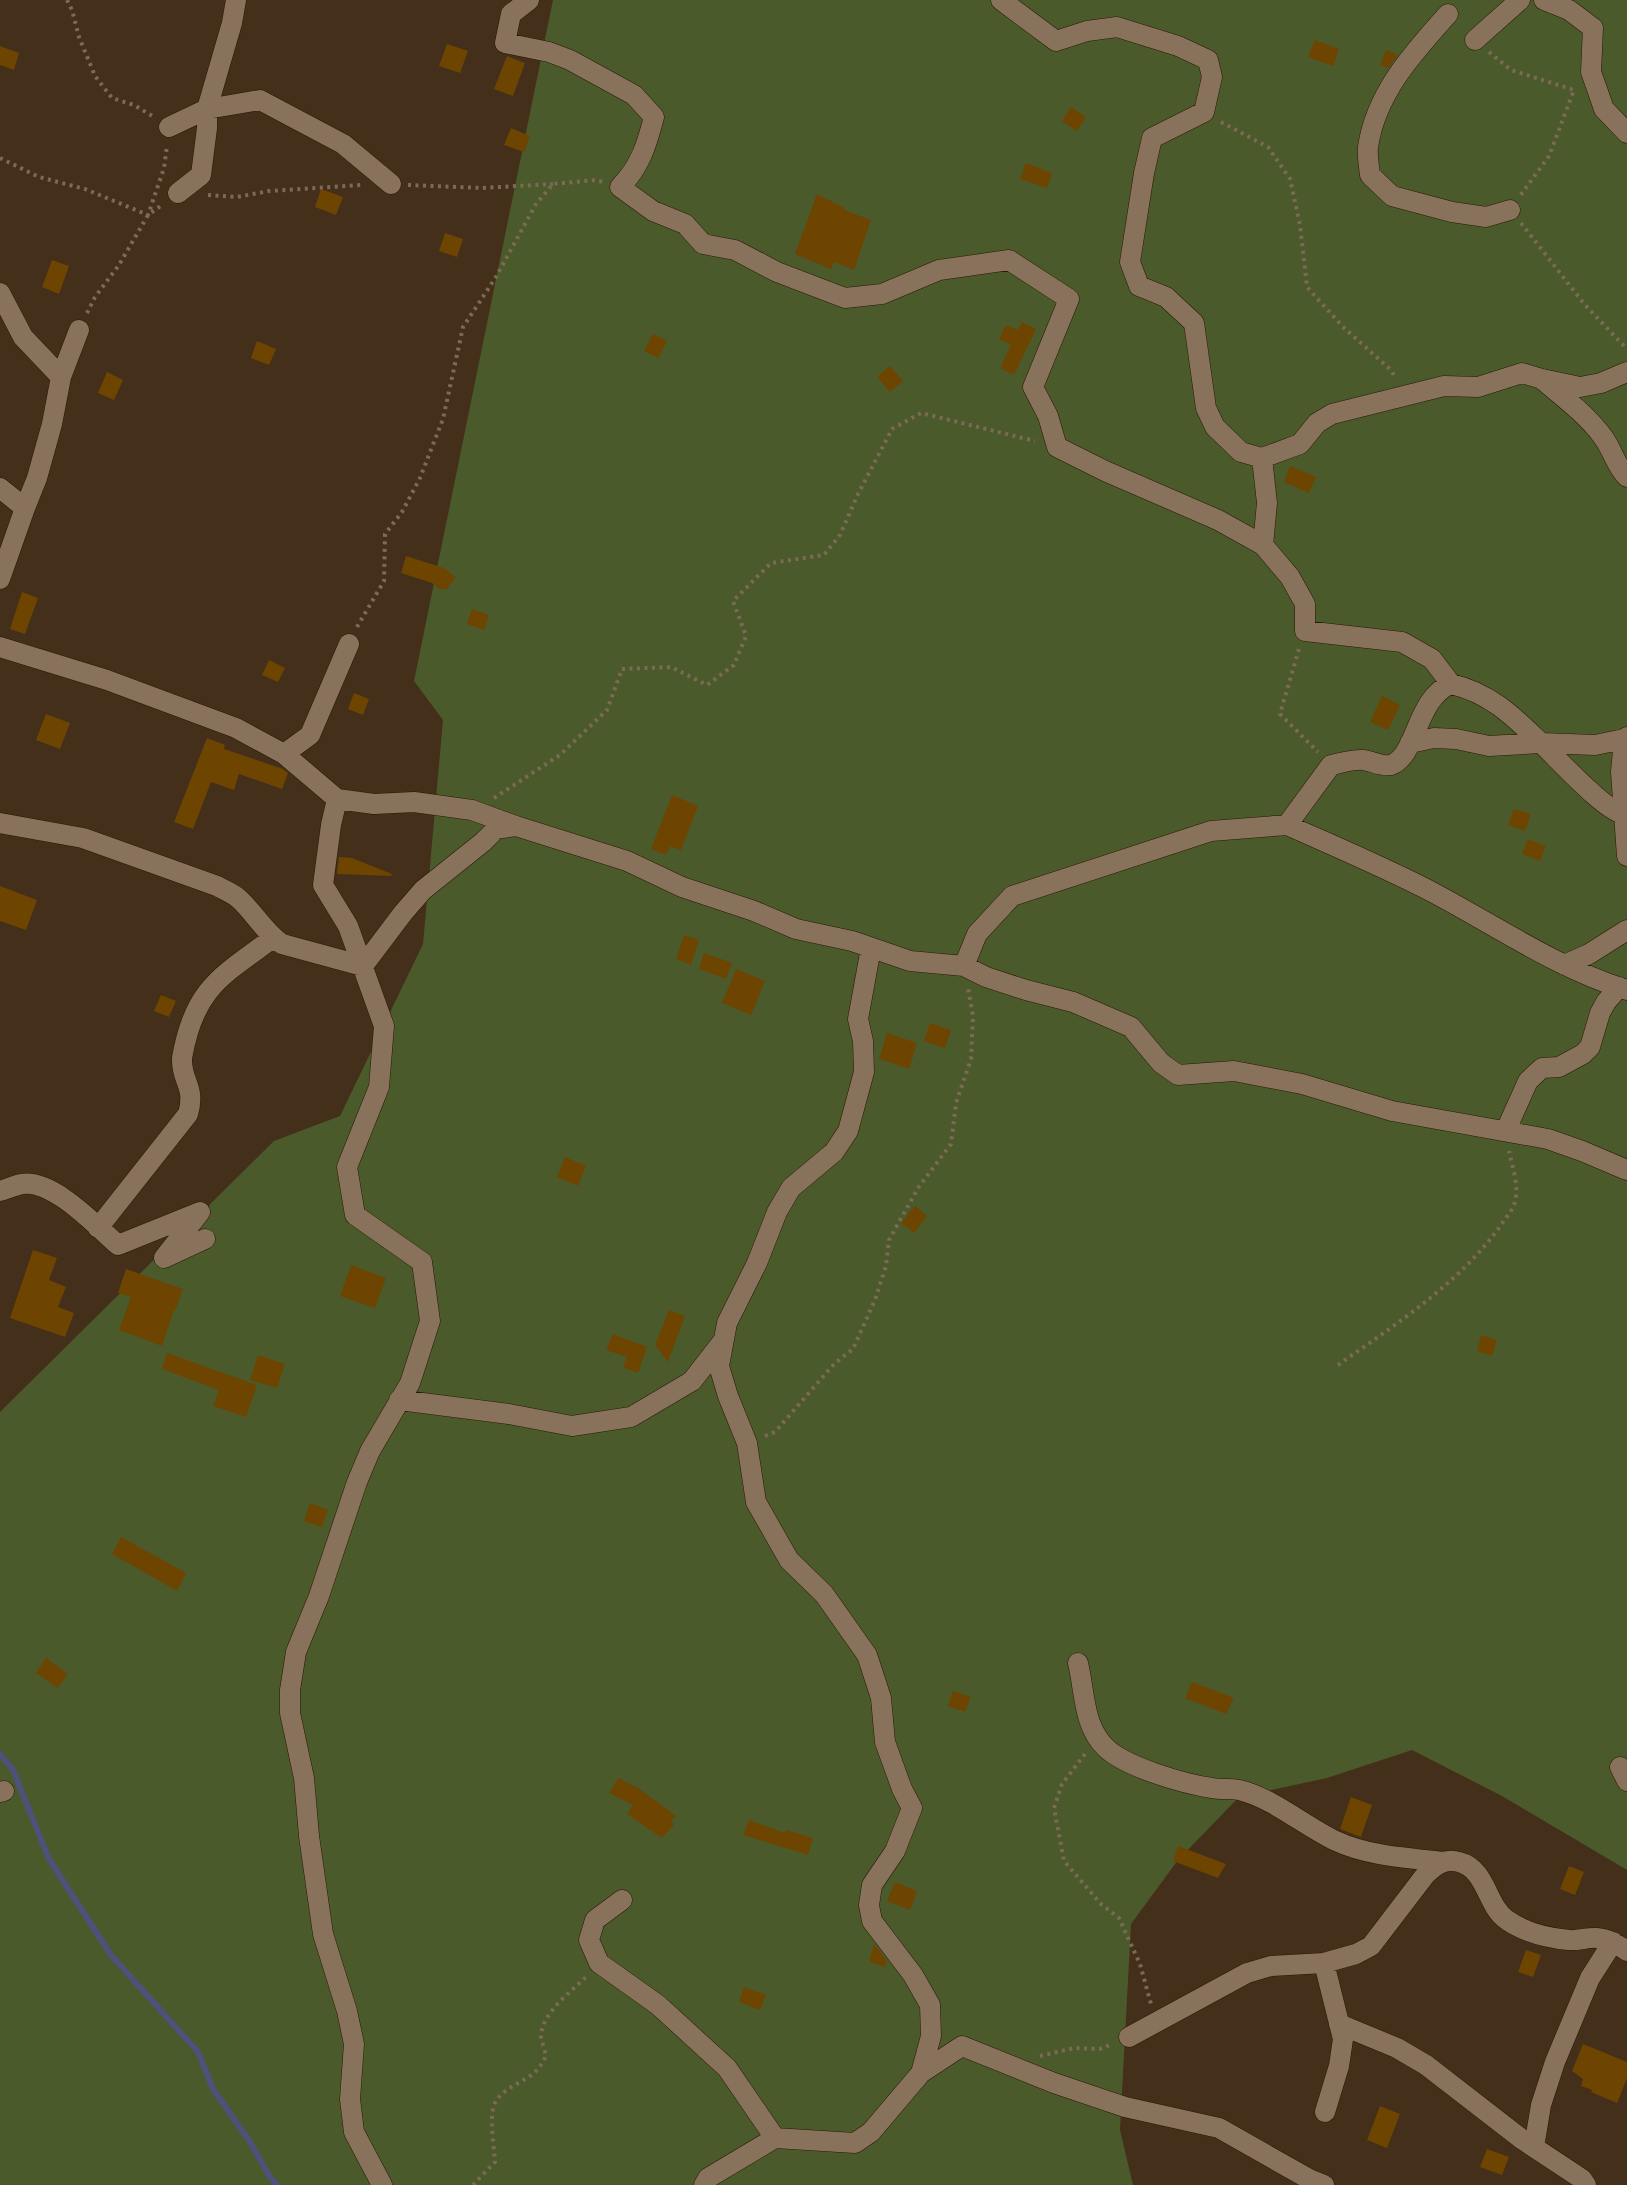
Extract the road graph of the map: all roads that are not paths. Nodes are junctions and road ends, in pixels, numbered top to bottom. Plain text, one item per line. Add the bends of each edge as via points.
1 (236, 0) edge
2 (530, 0) edge
3 (1001, 0) edge
4 (1520, 0) edge
5 (1544, 0) edge
6 (1448, 14) dead end
7 (1475, 40) road end
8 (207, 109) junction
9 (169, 128) road end
10 (1627, 134) edge
11 (391, 184) road end
12 (178, 193) road end
13 (1510, 210) road end
14 (0, 293) edge
15 (79, 330) road end
16 (1627, 372) edge
17 (61, 377) junction
18 (1542, 379) junction
19 (1262, 458) junction
20 (1627, 477) edge
21 (0, 488) edge
22 (25, 508) junction
23 (1263, 545) junction
24 (0, 579) edge
25 (349, 644) road end
26 (0, 647) edge
27 (0, 652) edge
28 (1451, 684) junction
29 (236, 728) junction
30 (1626, 738) edge
31 (1410, 743) junction
32 (1541, 743) junction
33 (284, 754) junction
34 (337, 799) junction
35 (1625, 815) edge
36 (0, 823) edge
37 (1287, 825) junction
38 (516, 826) junction
39 (1627, 856) edge
40 (1627, 930) edge
41 (273, 938) junction
42 (871, 948) junction
43 (1564, 965) junction
44 (363, 966) junction
45 (964, 966) junction
46 (1623, 989) edge
47 (1506, 1130) junction
48 (1627, 1170) edge
49 (0, 1191) edge
50 (98, 1228) junction
51 (206, 1239) dead end
52 (724, 1338) junction
53 (399, 1400) junction
54 (1078, 1664) dead end
55 (1443, 1862) junction
56 (622, 1900) dead end
57 (1620, 1946) edge
58 (1324, 1963) junction
59 (1339, 2024) junction
60 (1129, 2037) road end
61 (921, 2073) junction
62 (1325, 2112) dead end
63 (775, 2138) junction
64 (1533, 2147) junction
65 (382, 2185) edge
66 (704, 2185) edge
67 (1324, 2185) edge
68 (1586, 2185) edge

1 - 8 street
2 - 23 street via 511,14 505,43 570,60 634,95 654,117 645,150 631,177 620,188 653,211 685,224 703,244 735,250 777,272 845,298 882,294 939,270 1009,260 1069,299 1033,387 1048,416 1057,447 1218,520
3 - 19 street via 1056,41 1117,27 1208,60 1212,76 1204,112 1152,138 1130,262 1139,286 1166,297 1194,323 1206,408 1215,427 1241,452
4 - 7 street
5 - 10 street via 1569,10 1593,28 1591,72 1604,109
6 - 13 street via 1411,55 1379,105 1368,148 1370,175 1392,196 1452,212 1486,217
8 - 9 street
8 - 11 street via 260,100 343,144
8 - 12 street via 201,175
14 - 17 street via 22,337
15 - 17 street
16 - 18 street via 1580,387
17 - 22 street via 52,424
18 - 19 street via 1522,373 1478,387 1444,386 1332,414 1317,423 1300,444
18 - 20 street via 1604,437
19 - 23 street via 1267,503
21 - 22 street
22 - 24 street
23 - 28 street via 1290,577 1305,604 1305,631 1402,642 1432,659
25 - 33 street via 310,735
26 - 29 street via 107,680
27 - 29 street
28 - 31 street via 1441,688 1430,701
28 - 32 street via 1499,705
29 - 33 street
30 - 32 street via 1595,745
30 - 35 street via 1621,772
31 - 32 street via 1434,738 1489,746
31 - 37 street via 1401,758 1387,766 1362,760 1331,765
32 - 35 street via 1605,805
33 - 34 street
34 - 38 street via 374,804 414,802 472,810
34 - 44 street via 323,885 348,926
35 - 39 street
36 - 41 street via 82,838 217,886 237,898
37 - 43 street via 1434,893
37 - 45 street via 1211,831 1012,896 976,934
38 - 42 street via 627,861 682,887 796,929
38 - 44 street via 496,829 423,890
40 - 43 street
41 - 44 street via 282,944
41 - 50 street via 225,973 197,1004 182,1058 192,1094 188,1114
42 - 45 street via 910,961
42 - 52 street via 858,1019 864,1072 848,1131 834,1152 791,1188 727,1323
43 - 46 street
44 - 53 street via 384,1026 379,1087 347,1167 355,1215 422,1262 430,1321 410,1383
45 - 47 street via 1026,990 1073,1002 1131,1027 1161,1063 1178,1076 1234,1071 1302,1084 1392,1111
46 - 47 street via 1606,1002 1590,1047 1583,1054 1559,1067 1542,1068 1528,1081
47 - 48 street via 1582,1150
49 - 50 street via 24,1184 46,1187
50 - 51 street via 118,1245 200,1212 164,1258
52 - 53 street via 692,1381 631,1417 572,1426
52 - 61 street via 719,1366 747,1443 756,1502 789,1560 824,1594 867,1655 881,1698 885,1742 912,1808 895,1851 872,1885 869,1905 872,1920 930,2005 931,2036
53 - 65 street via 357,1482 296,1652 290,1690 290,1713 304,1778 323,1935 354,2044 350,2099 354,2132
54 - 55 street via 1094,1734 1124,1760 1177,1781 1239,1790 1361,1850
55 - 57 street via 1451,1860 1472,1867 1498,1914 1518,1928 1570,1940 1597,1938
55 - 58 street via 1426,1874 1371,1946
56 - 63 street via 595,1920 589,1940 599,1963 658,2005 727,2068
57 - 64 street via 1590,1978 1555,2062
58 - 59 street
58 - 60 street via 1271,1966 1247,1973
59 - 62 street via 1343,2039 1339,2066
59 - 64 street via 1397,2048 1426,2065
61 - 63 street via 871,2132 855,2143
61 - 67 street via 962,2046 1125,2107 1219,2128
63 - 66 street via 708,2178
64 - 68 street

